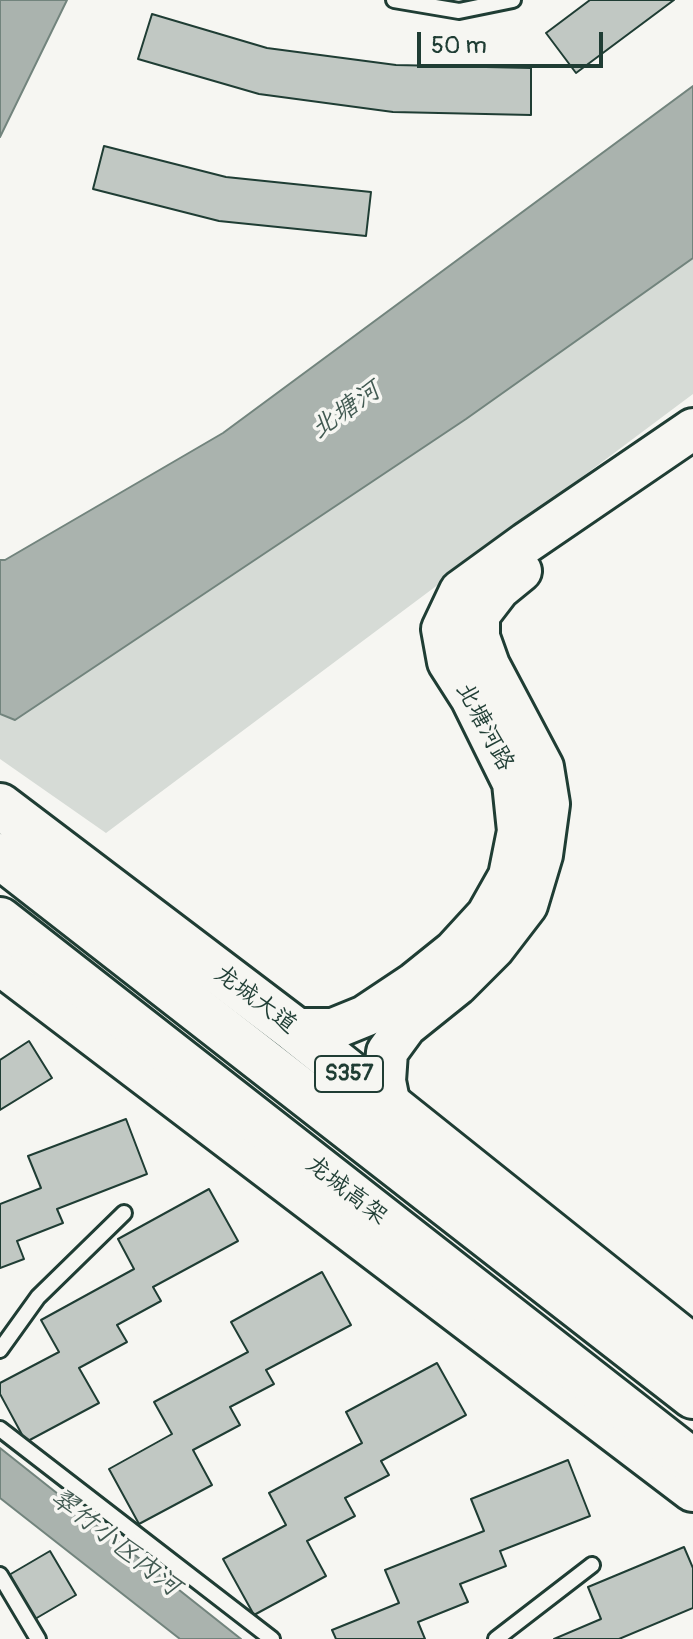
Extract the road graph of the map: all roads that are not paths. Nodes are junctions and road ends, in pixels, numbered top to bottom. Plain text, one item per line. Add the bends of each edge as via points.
1 (394, 0) edge
2 (513, 0) edge
3 (693, 429) edge
4 (693, 452) edge
5 (0, 806) edge
6 (0, 856) edge
7 (0, 920) edge
8 (0, 962) edge
9 (294, 1029) junction
10 (390, 1106) junction
11 (124, 1213) dead end
12 (693, 1348) edge
13 (0, 1350) edge
14 (693, 1396) edge
15 (0, 1429) edge
16 (693, 1462) edge
17 (693, 1489) edge
18 (592, 1565) dead end
19 (0, 1575) edge
20 (269, 1638) edge
21 (38, 1639) edge
22 (496, 1639) edge

1 - 2 lane via 459,11
3 - 9 main road, 北塘河路 via 460,591 442,629 448,662 513,783 518,831 509,876 487,915 413,984 365,1016 333,1029
4 - 10 main road, 北塘河路 via 537,558 499,589 479,615 479,637 489,665 543,767 549,804 542,855 527,905 494,948 406,1026 387,1052
5 - 9 main road, 龙城大道 / S357
6 - 14 main road
7 - 16 main road, 龙城高架
8 - 17 main road
9 - 10 main road, 龙城大道 / S357
10 - 12 main road, 龙城大道 / S357
11 - 13 lane via 38,1297
15 - 20 lane
18 - 22 lane
19 - 21 lane

